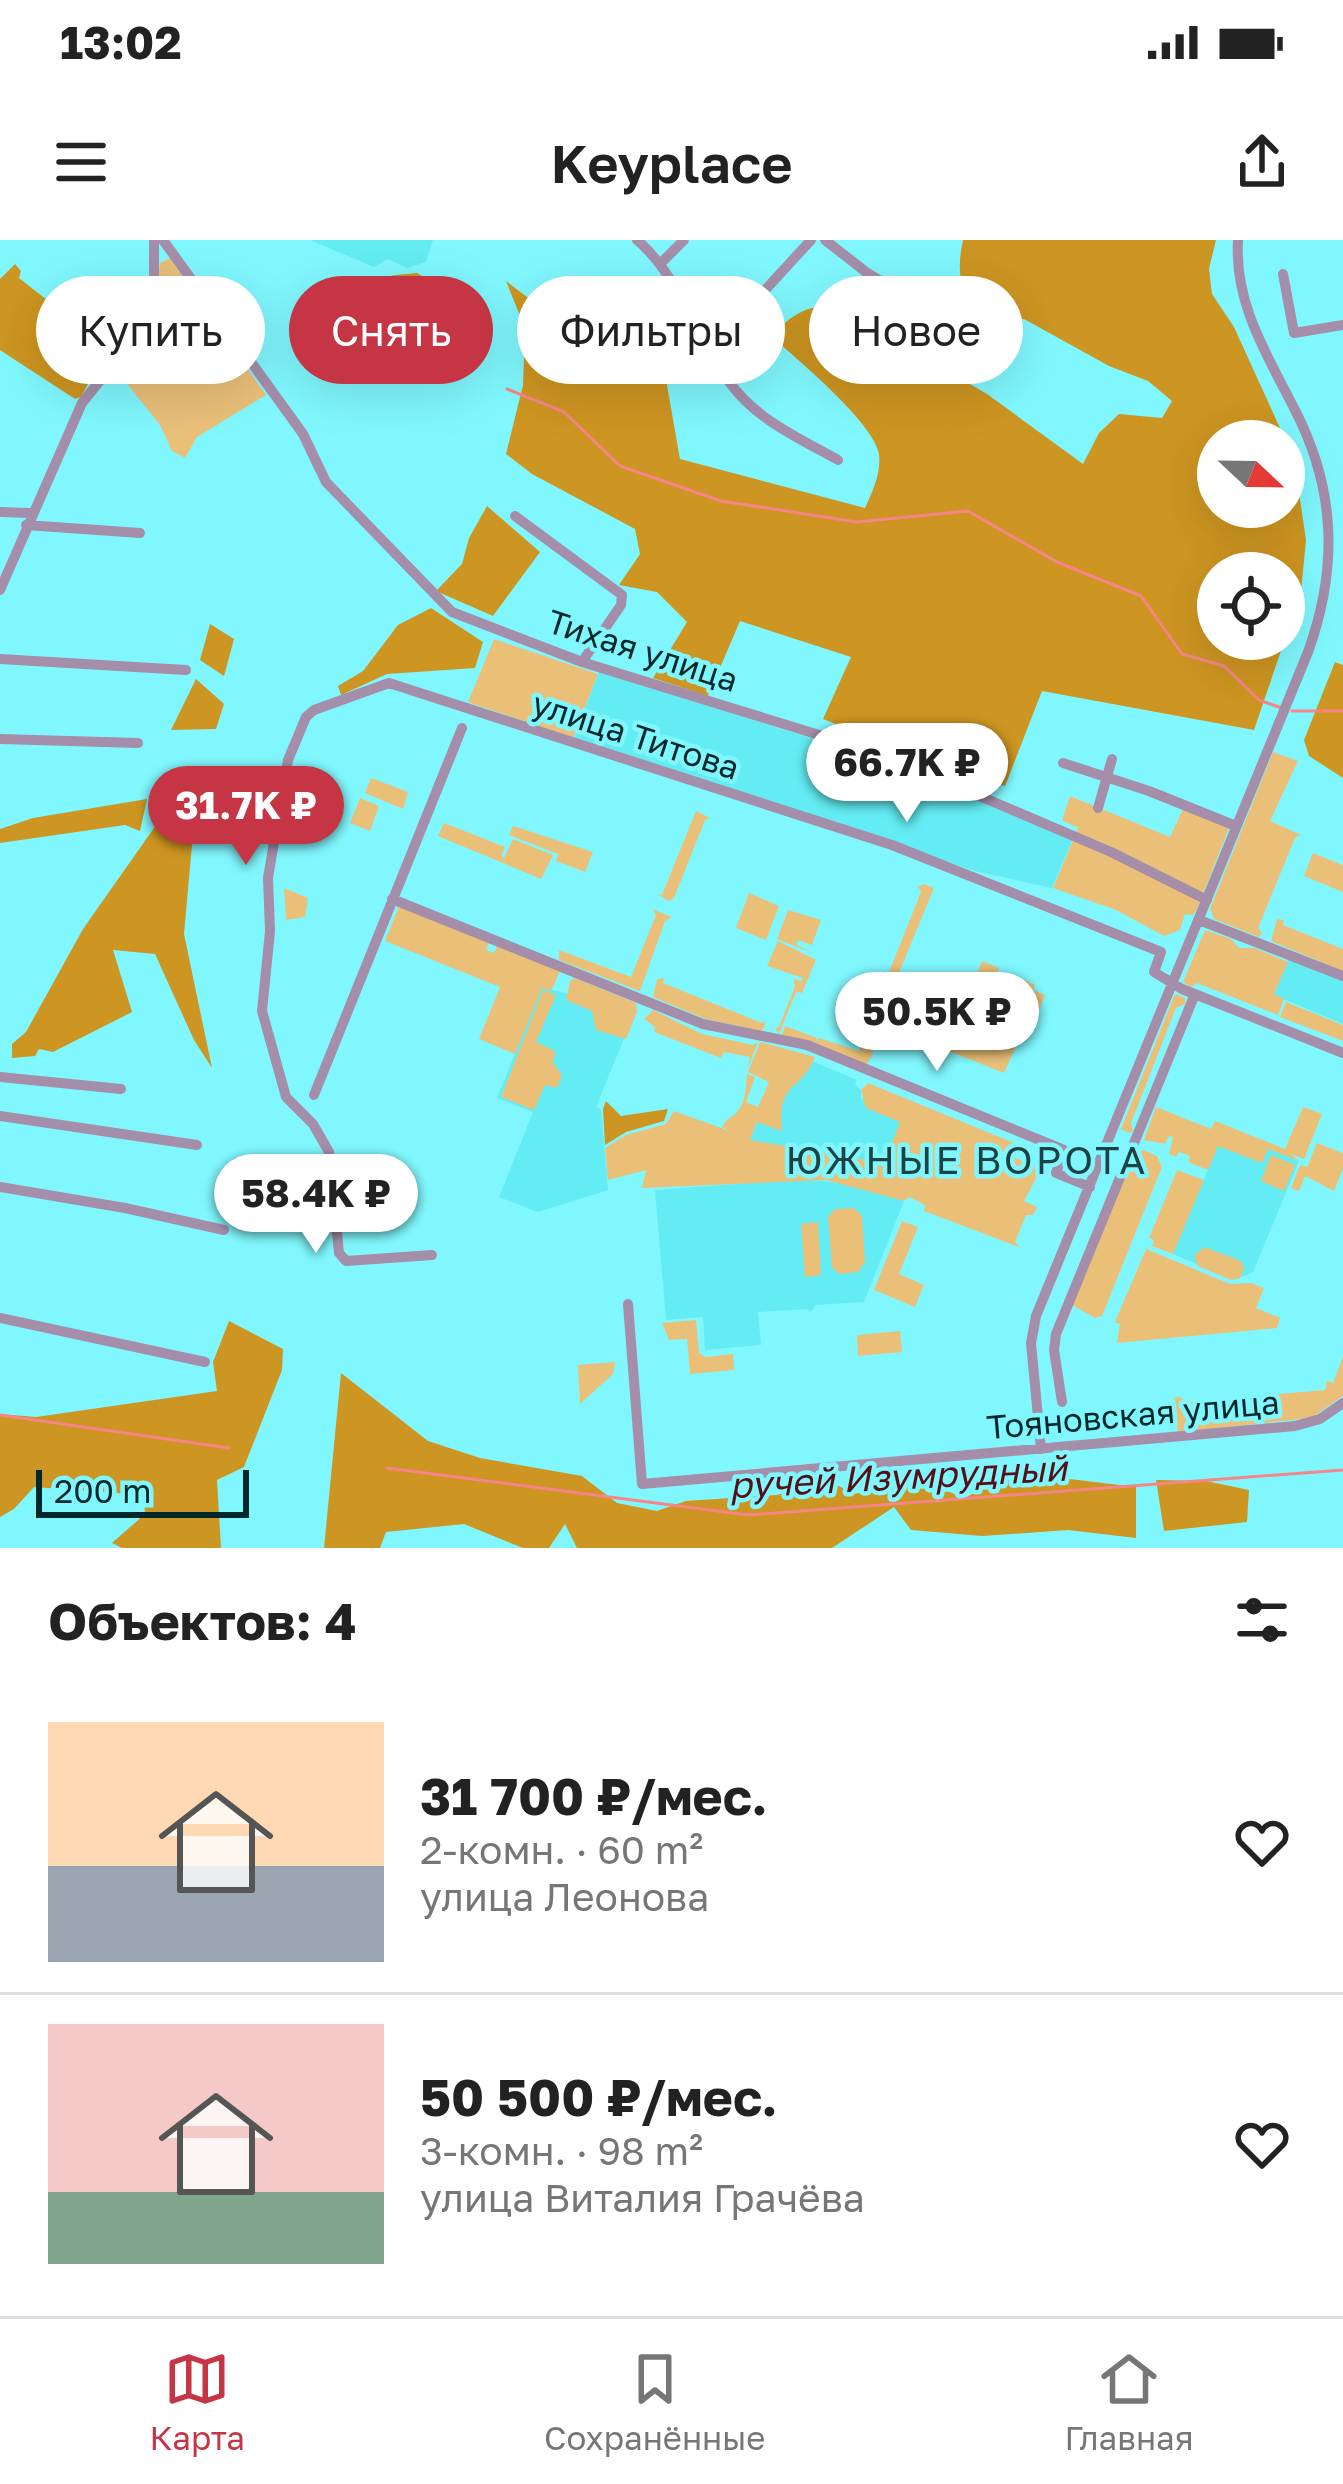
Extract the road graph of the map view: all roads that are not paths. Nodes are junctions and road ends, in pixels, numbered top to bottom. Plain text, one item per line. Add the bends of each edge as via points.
1 (154, 240) edge
2 (163, 240) edge
3 (637, 240) edge
4 (684, 240) edge
5 (811, 240) edge
6 (825, 240) edge
7 (1238, 240) edge
8 (660, 264) junction
9 (1283, 274) dead end
10 (667, 276) edge
11 (778, 276) edge
12 (873, 276) edge
13 (1343, 325) edge
14 (734, 384) edge
15 (838, 460) dead end
16 (1328, 510) junction
17 (0, 512) edge
18 (515, 516) dead end
19 (1343, 518) edge
20 (28, 519) junction
21 (140, 533) dead end
22 (0, 590) edge
23 (0, 658) edge
24 (582, 662) junction
25 (185, 670) dead end
26 (462, 728) dead end
27 (0, 739) edge
28 (138, 743) dead end
29 (1112, 760) dead end
30 (1063, 764) dead end
31 (1108, 778) junction
32 (1098, 808) dead end
33 (1236, 826) junction
34 (392, 899) junction
35 (1207, 900) junction
36 (1199, 920) junction
37 (1343, 976) edge
38 (1173, 983) junction
39 (1195, 994) junction
40 (1343, 1053) edge
41 (0, 1077) edge
42 (121, 1089) dead end
43 (314, 1095) dead end
44 (0, 1116) edge
45 (197, 1145) dead end
46 (0, 1187) edge
47 (1090, 1187) junction
48 (224, 1230) dead end
49 (432, 1255) dead end
50 (628, 1304) dead end
51 (0, 1318) edge
52 (205, 1362) dead end
53 (1062, 1402) dead end
54 (1343, 1402) edge
55 (1041, 1449) junction

1 - 20 street via 147,322 82,403
2 - 24 street, Тихая улица via 303,434 337,495 452,612
3 - 8 street
4 - 8 street
5 - 11 street
6 - 12 street
7 - 16 street via 1246,309 1316,458
8 - 10 street
9 - 13 street via 1294,333
14 - 15 street via 773,425
16 - 19 street
16 - 33 street via 1330,565 1316,628
17 - 20 street
18 - 24 street via 622,595
20 - 21 street
20 - 22 street
23 - 25 street
24 - 35 street, Тихая улица via 881,754
26 - 34 street
27 - 28 street
29 - 31 street
30 - 31 street
31 - 32 street
31 - 33 street
33 - 35 street
34 - 43 street
34 - 47 street via 703,1024 807,1045 1064,1150 1056,1173
35 - 36 street
36 - 37 street
36 - 38 street
38 - 39 street
38 - 47 street
38 - 49 street, улица Титова via 1154,972 1161,952 892,844 388,683 314,710 288,760 268,878 262,1011 286,1097 329,1152 339,1253 346,1261
39 - 40 street
39 - 53 street via 1056,1334
41 - 42 street
44 - 45 street
46 - 48 street
47 - 55 street via 1033,1329
50 - 55 street, Тояновская улица via 642,1484
51 - 52 street
54 - 55 street, Тояновская улица via 1295,1426

